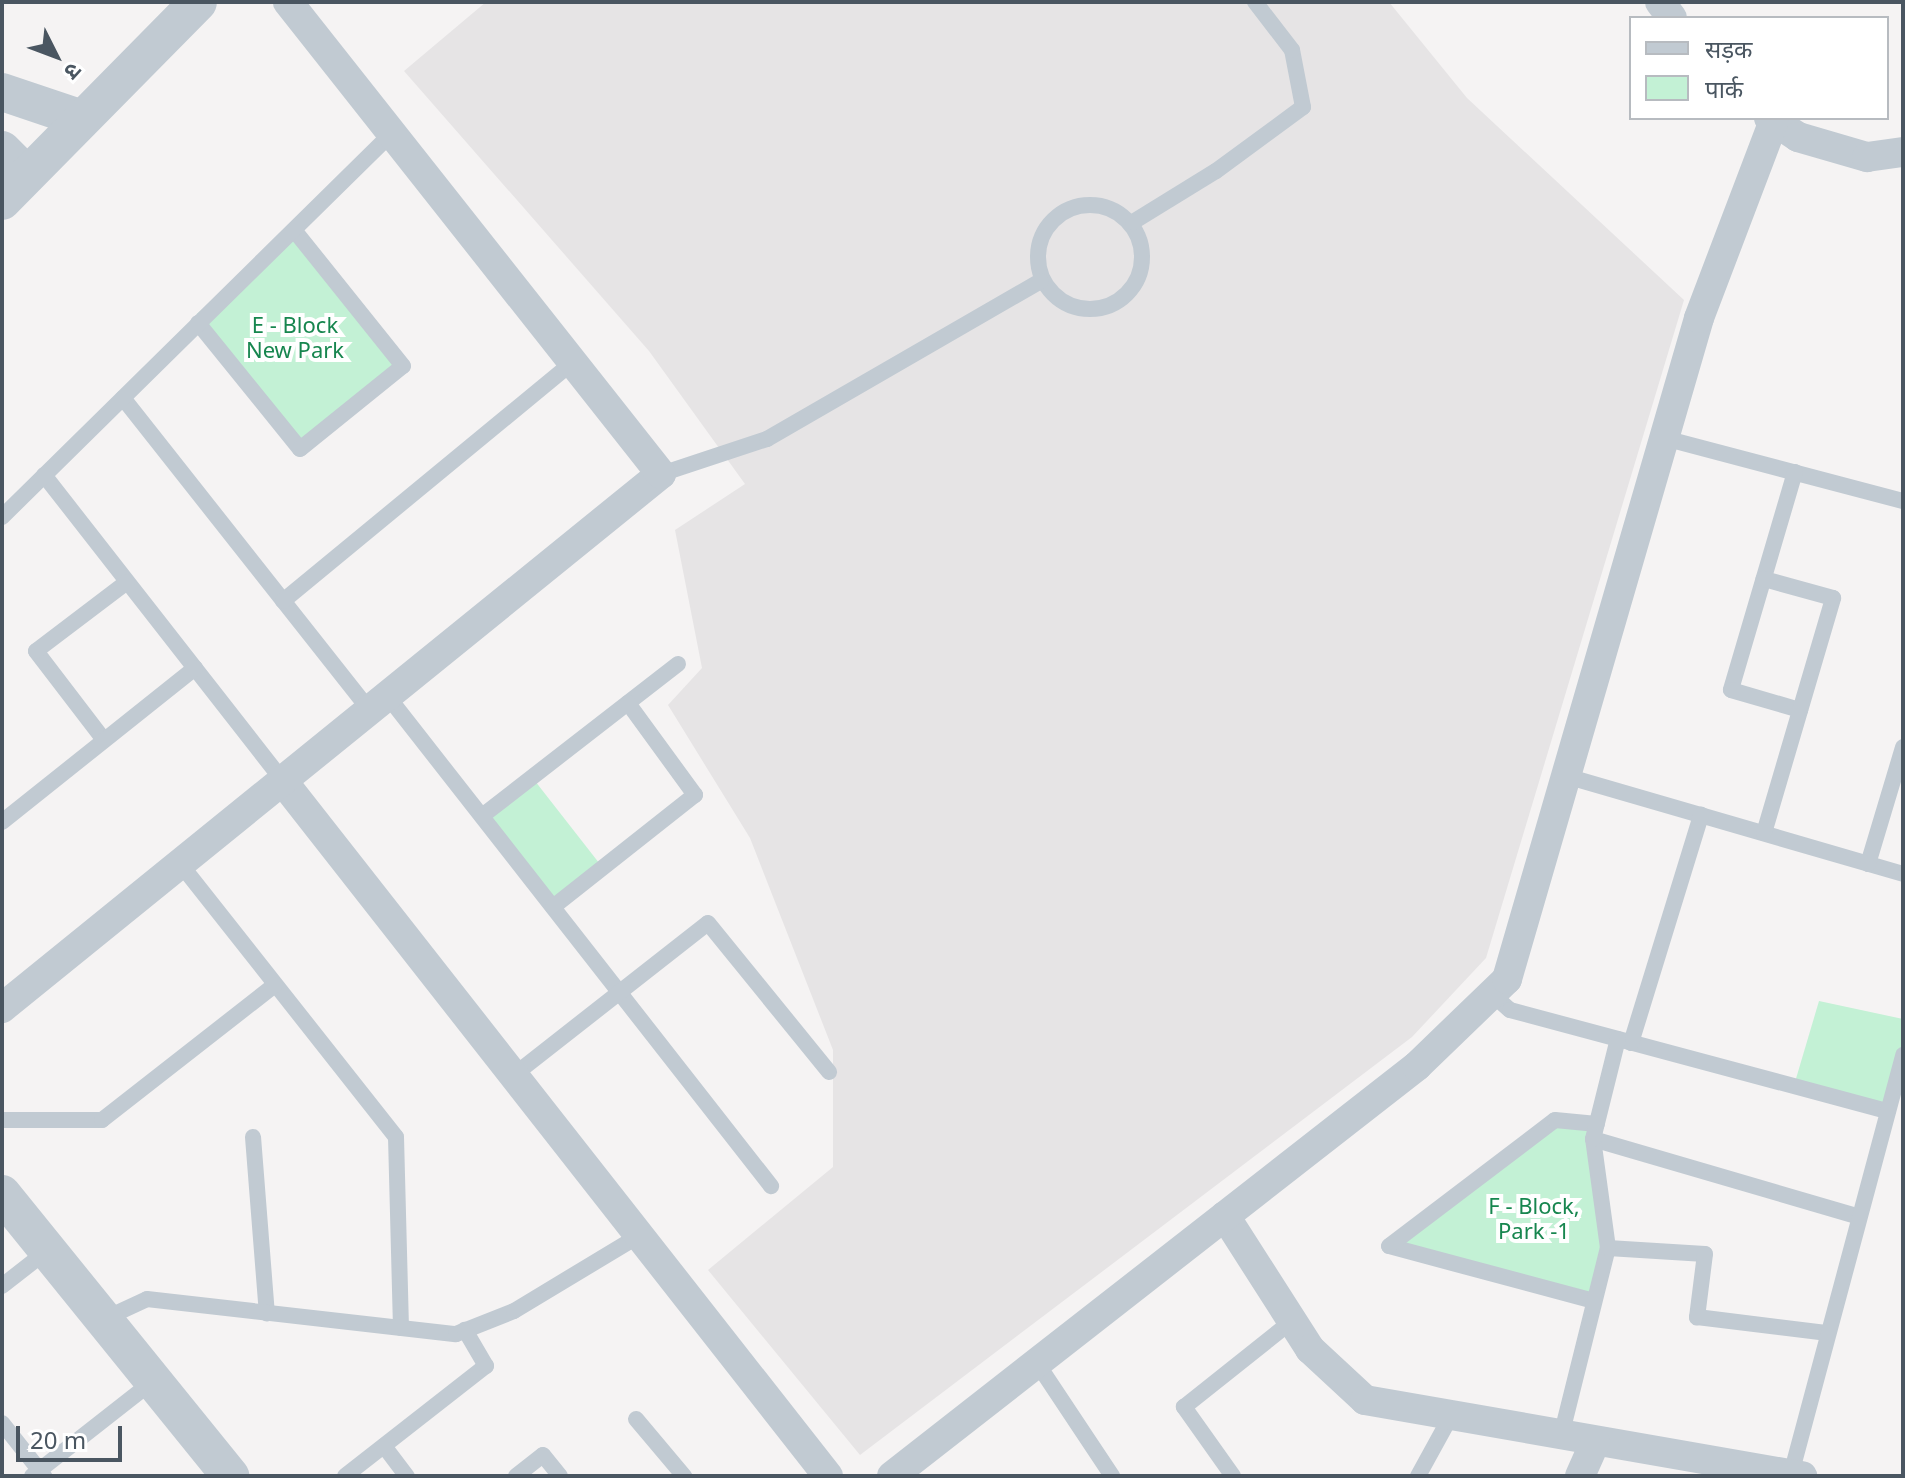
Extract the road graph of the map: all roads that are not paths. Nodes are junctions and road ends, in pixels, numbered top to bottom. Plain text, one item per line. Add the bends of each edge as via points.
1 (198, 2) edge
2 (288, 2) edge
3 (1255, 2) edge
4 (2, 92) edge
5 (82, 119) junction
6 (1771, 120) edge
7 (392, 133) junction
8 (1903, 152) edge
9 (10, 176) edge
10 (1133, 222) junction
11 (294, 230) junction
12 (1041, 281) junction
13 (198, 323) junction
14 (573, 362) junction
15 (123, 398) junction
16 (1664, 438) junction
17 (1795, 472) junction
18 (661, 474) junction
19 (44, 475) junction
20 (1903, 501) edge
21 (2, 517) edge
22 (1764, 579) junction
23 (127, 582) junction
24 (283, 601) junction
25 (678, 664) dead end
26 (195, 668) junction
27 (628, 703) junction
28 (380, 705) junction
29 (1800, 710) junction
30 (104, 740) junction
31 (1903, 747) edge
32 (1566, 776) junction
33 (285, 784) junction
34 (1701, 815) junction
35 (482, 816) junction
36 (2, 822) edge
37 (1764, 833) junction
38 (1868, 864) junction
39 (182, 866) junction
40 (1903, 874) edge
41 (553, 907) junction
42 (275, 985) junction
43 (620, 993) junction
44 (1492, 994) junction
45 (2, 1008) edge
46 (1624, 1041) junction
47 (1903, 1055) edge
48 (829, 1072) dead end
49 (514, 1075) junction
50 (1888, 1111) junction
51 (2, 1120) edge
52 (1595, 1131) junction
53 (253, 1137) dead end
54 (771, 1186) dead end
55 (2, 1194) edge
56 (1225, 1216) junction
57 (1859, 1217) junction
58 (640, 1235) junction
59 (1608, 1248) junction
60 (48, 1250) junction
61 (2, 1286) edge
62 (1594, 1301) junction
63 (267, 1313) junction
64 (104, 1319) junction
65 (1292, 1321) junction
66 (401, 1328) junction
67 (465, 1330) junction
68 (1828, 1333) junction
69 (1037, 1363) junction
70 (153, 1381) junction
71 (1451, 1416) junction
72 (636, 1419) dead end
73 (2, 1423) edge
74 (1561, 1436) junction
75 (1595, 1442) junction
76 (384, 1446) junction
77 (1105, 1473) edge
78 (38, 1474) edge
79 (1796, 1475) edge
80 (230, 1476) edge
81 (345, 1476) edge
82 (407, 1476) edge
83 (516, 1476) edge
84 (560, 1476) edge
85 (682, 1476) edge
86 (828, 1476) edge
87 (892, 1476) edge
88 (1233, 1476) edge
89 (1418, 1476) edge
90 (1580, 1476) edge

1 - 5 street
2 - 7 street
3 - 10 lane via 1292,50 1303,107 1216,171
4 - 5 street
5 - 9 street
6 - 8 street via 1798,137 1867,157
6 - 16 street via 1699,318
7 - 11 lane
7 - 14 street
10 - 12 lane via 1096,203 1056,215 1036,251
10 - 12 lane via 1145,262 1124,299 1085,311 1048,292
11 - 13 lane
11 - 13 lane via 403,366 300,449
12 - 18 lane via 767,439
13 - 15 lane
14 - 18 street
14 - 24 lane
15 - 19 lane
15 - 24 lane
16 - 17 lane
16 - 32 street
17 - 20 lane
17 - 22 lane
18 - 28 street
19 - 21 lane
19 - 23 lane
22 - 29 lane via 1731,690
22 - 29 lane via 1833,598
23 - 26 lane
23 - 30 lane via 36,651
24 - 28 lane
25 - 27 lane
26 - 30 lane
26 - 33 lane
27 - 35 lane
27 - 41 lane via 695,795
28 - 33 street
28 - 35 lane
29 - 37 lane
30 - 36 lane
31 - 38 lane
32 - 34 lane
32 - 44 street via 1507,979
33 - 39 street
33 - 49 street
34 - 37 lane
34 - 46 lane
35 - 41 lane
37 - 38 lane
38 - 40 lane
39 - 42 lane
39 - 45 street
41 - 43 lane
42 - 51 lane via 102,1120
42 - 66 lane via 396,1137
43 - 48 lane via 708,923
43 - 49 lane
43 - 54 lane
44 - 46 lane via 1510,1010
44 - 56 street via 1417,1066
46 - 50 lane
46 - 52 lane
47 - 50 lane
49 - 58 street
50 - 57 lane
52 - 57 lane
52 - 59 lane
52 - 62 lane via 1555,1120 1389,1246
53 - 63 lane
55 - 60 street
56 - 65 street
56 - 69 street
57 - 68 lane
58 - 67 lane via 514,1311
58 - 86 street
59 - 62 lane
59 - 68 lane via 1705,1254 1697,1317
60 - 61 lane
60 - 64 street
62 - 74 lane
63 - 64 lane via 147,1299
63 - 66 lane
64 - 70 street
65 - 71 street via 1310,1349 1365,1400
65 - 88 lane via 1184,1407
66 - 67 lane via 456,1334
67 - 76 lane via 486,1366
68 - 79 lane
69 - 77 lane
69 - 87 street
70 - 78 lane
70 - 80 street
71 - 74 street
71 - 89 lane
72 - 85 lane
73 - 78 lane
74 - 75 street
75 - 79 street
75 - 90 street
76 - 81 lane
76 - 82 lane
83 - 84 lane via 543,1455

